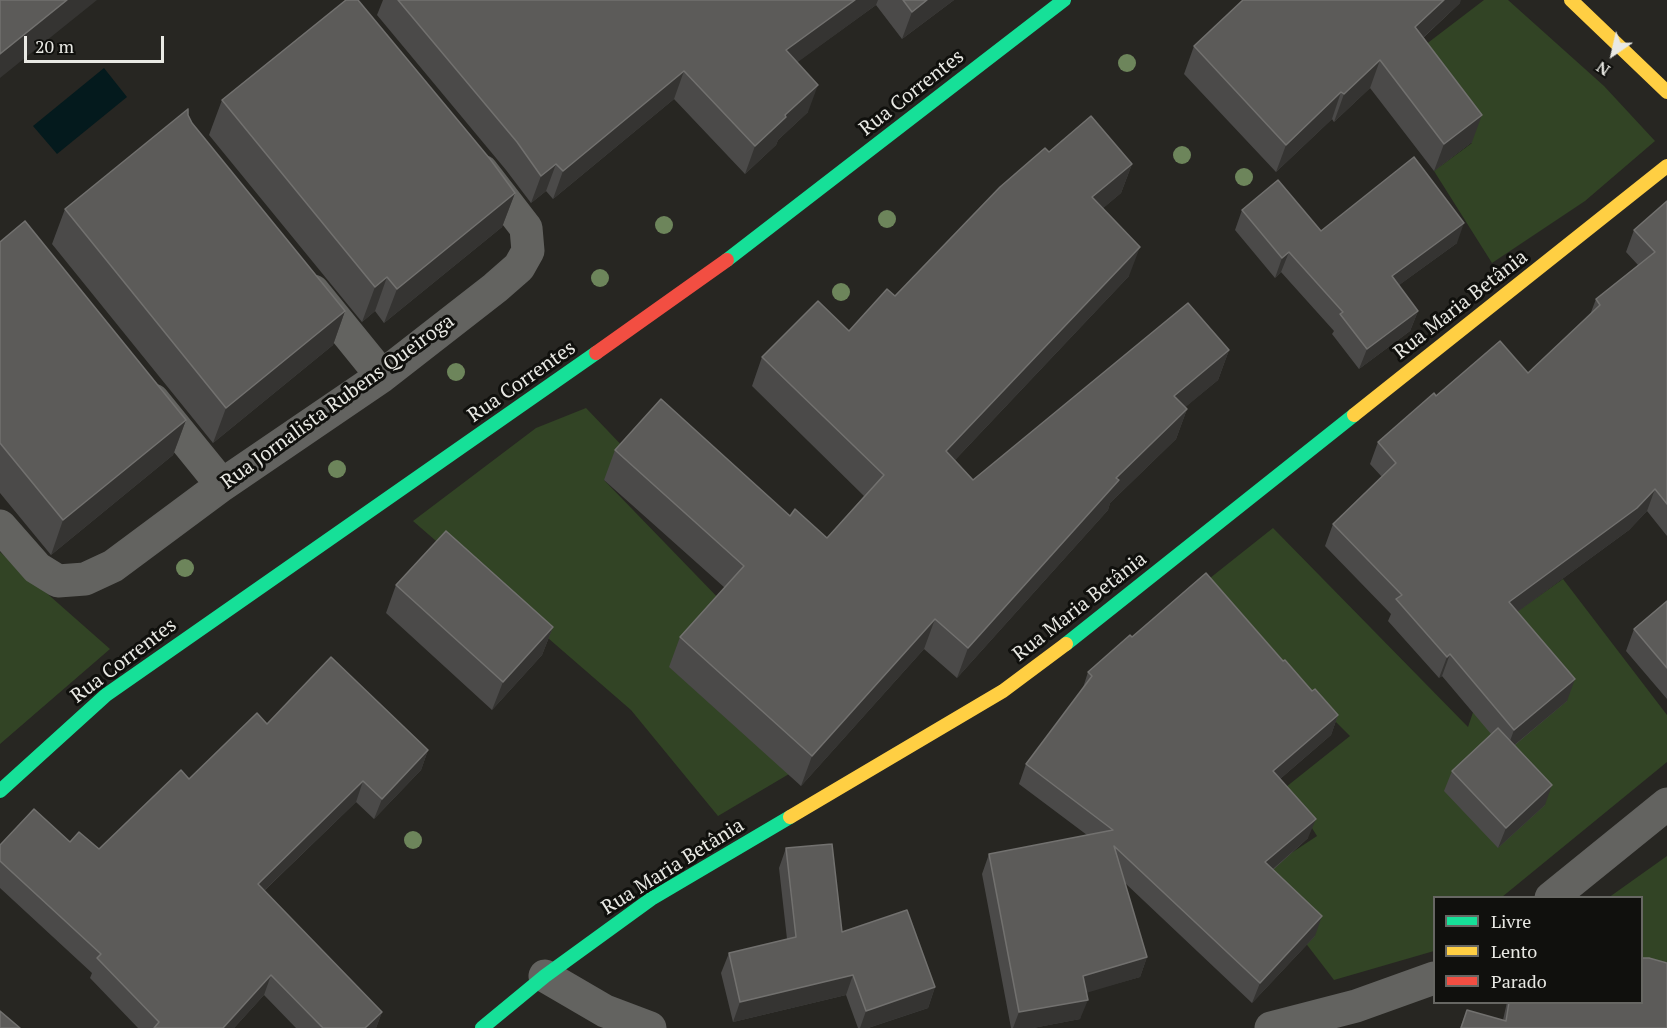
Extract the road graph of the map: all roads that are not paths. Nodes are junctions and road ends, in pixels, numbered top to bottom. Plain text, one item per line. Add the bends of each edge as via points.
1 (1064, 0) edge
2 (1571, 0) edge
3 (1667, 92) edge
4 (461, 146) edge
5 (1667, 166) edge
6 (292, 266) edge
7 (132, 374) edge
8 (382, 376) junction
9 (222, 485) junction
10 (0, 526) edge
11 (0, 791) edge
12 (1667, 804) edge
13 (1552, 896) edge
14 (544, 976) junction
15 (1433, 979) edge
16 (1363, 1017) edge
17 (482, 1028) edge
18 (651, 1028) edge
19 (1271, 1028) edge

1 - 11 street, Rua Correntes via 711,272 106,695
2 - 3 street
4 - 8 street, Rua Jornalista Rubens Queiroga via 526,228 528,251 519,267 495,288
5 - 14 street, Rua Maria Betânia via 1003,691 651,900
6 - 8 street
7 - 9 street
8 - 9 street, Rua Jornalista Rubens Queiroga
9 - 10 street, Rua Jornalista Rubens Queiroga via 113,566 85,579 58,581 37,568
12 - 13 street
14 - 17 street, Rua Maria Betânia
14 - 18 street via 605,1011
15 - 16 street
16 - 19 street

